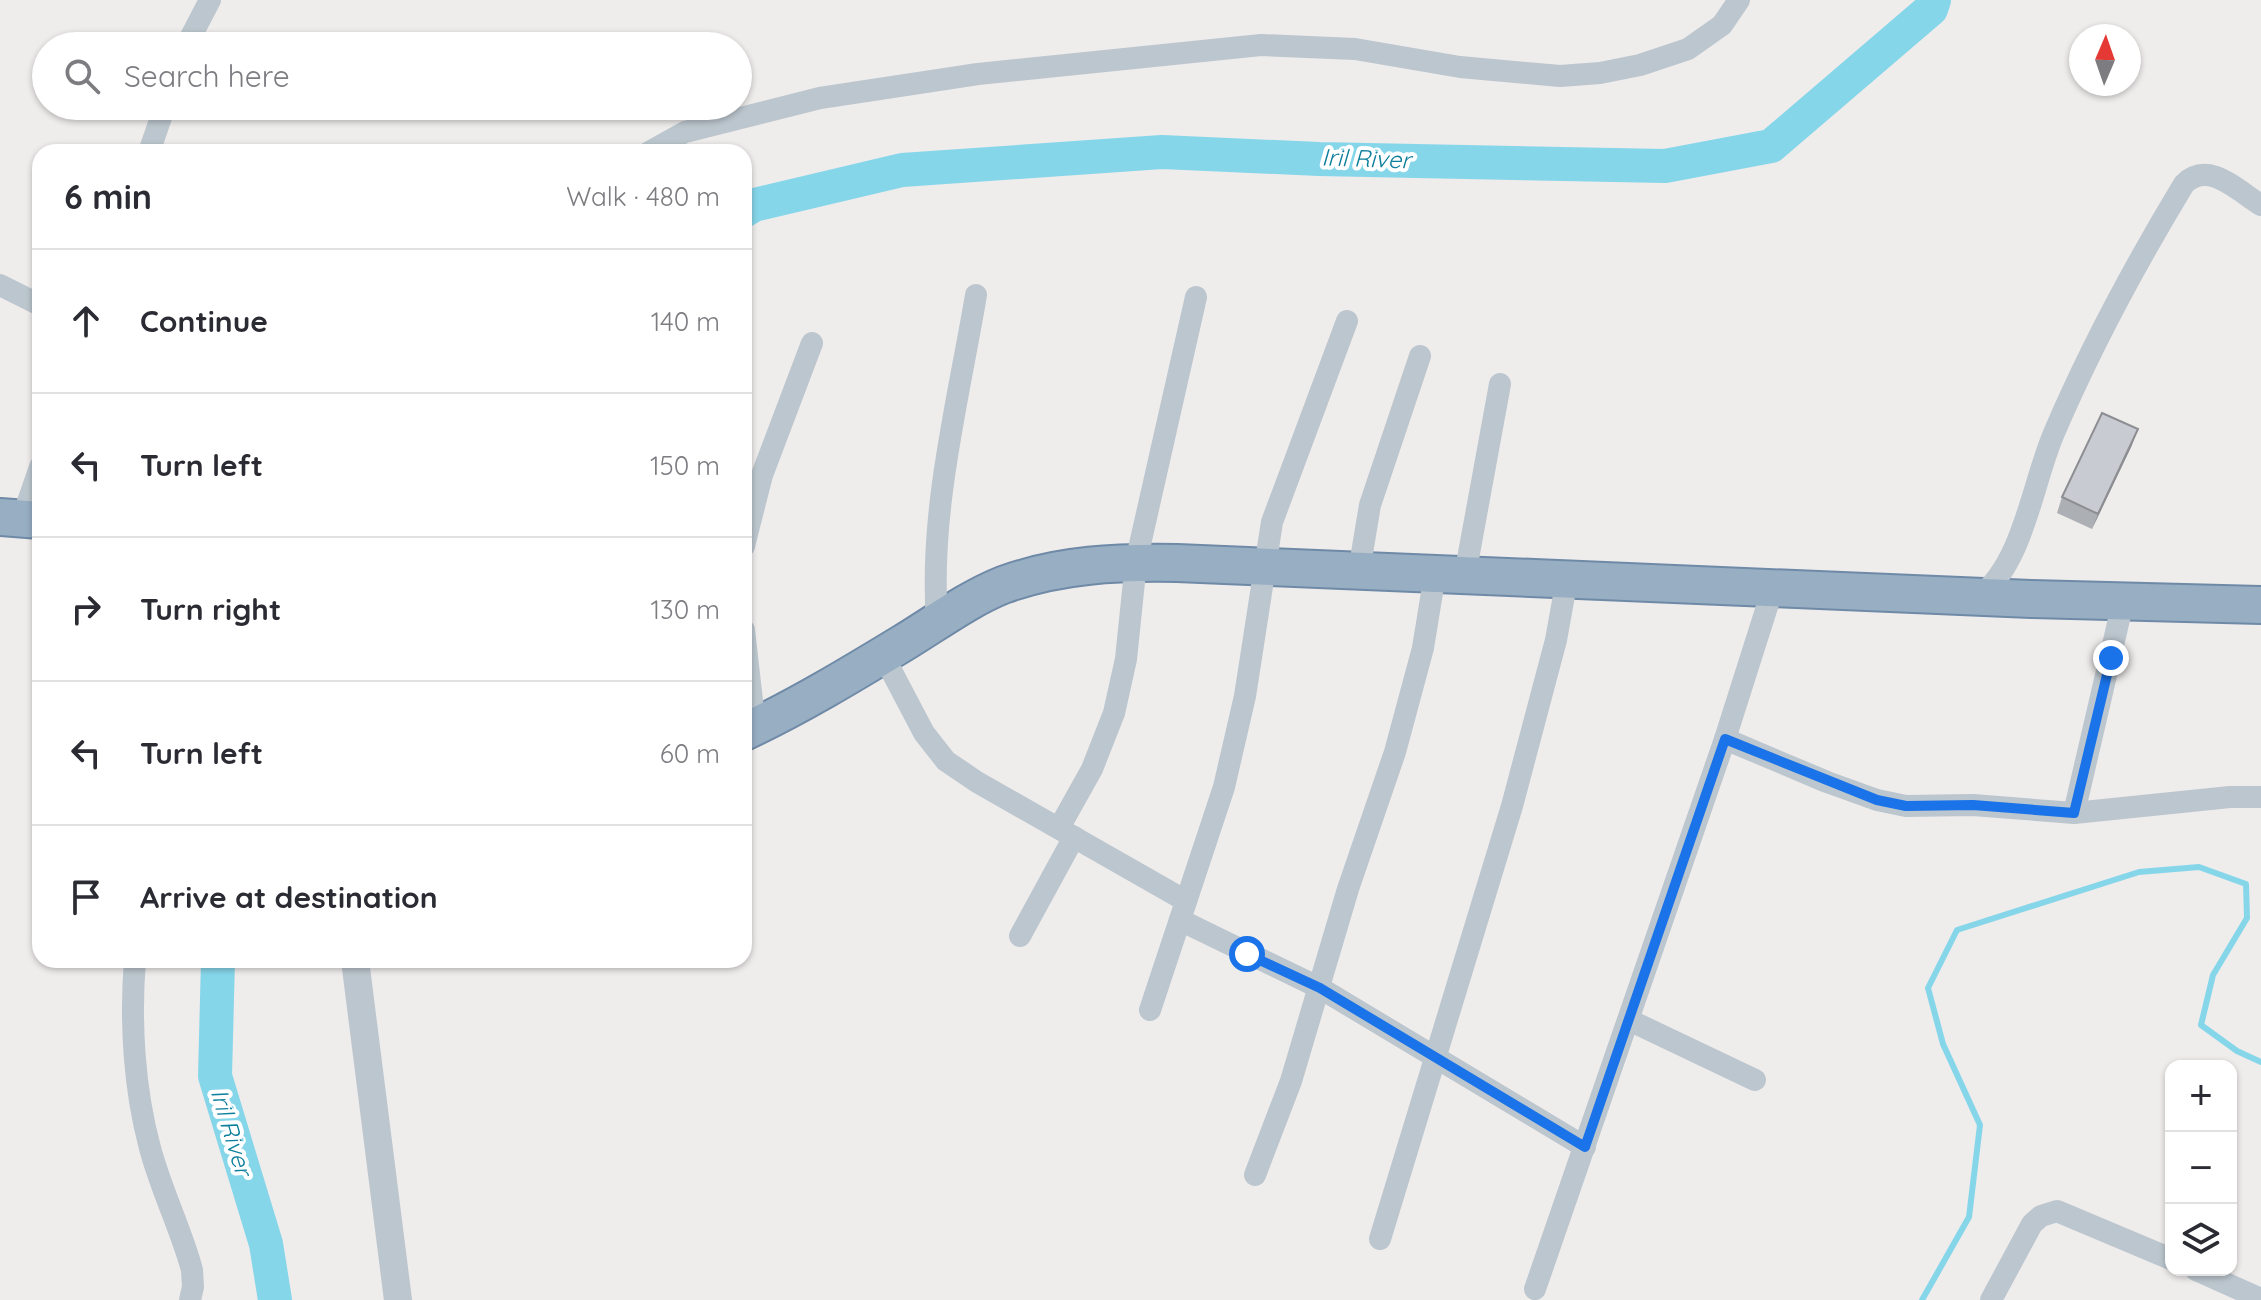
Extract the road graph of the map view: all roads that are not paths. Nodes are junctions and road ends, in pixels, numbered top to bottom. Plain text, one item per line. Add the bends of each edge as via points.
1 (210, 0) edge
2 (1739, 0) edge
3 (193, 32) edge
4 (752, 115) edge
5 (160, 120) edge
6 (733, 120) edge
7 (152, 144) edge
8 (663, 144) edge
9 (2261, 205) edge
10 (0, 285) edge
11 (976, 295) dead end
12 (1196, 297) dead end
13 (32, 301) edge
14 (1347, 321) dead end
15 (812, 343) dead end
16 (1420, 356) dead end
17 (1500, 384) dead end
18 (32, 489) edge
19 (752, 514) edge
20 (21, 519) edge
21 (1136, 562) junction
22 (1263, 567) junction
23 (1359, 571) junction
24 (1450, 574) junction
25 (1567, 579) junction
26 (1773, 588) junction
27 (1979, 597) junction
28 (2123, 602) junction
29 (2261, 605) edge
30 (937, 621) junction
31 (883, 655) junction
32 (752, 727) edge
33 (1725, 739) junction
34 (2261, 797) edge
35 (2074, 813) junction
36 (1066, 833) junction
37 (1183, 911) junction
38 (1020, 936) dead end
39 (134, 968) edge
40 (356, 968) edge
41 (1320, 988) junction
42 (1150, 1010) dead end
43 (1629, 1020) junction
44 (1435, 1058) junction
45 (1755, 1080) dead end
46 (1585, 1147) junction
47 (1255, 1175) dead end
48 (1380, 1239) dead end
49 (2165, 1256) edge
50 (2209, 1276) edge
51 (1535, 1289) dead end
52 (2261, 1299) edge
53 (190, 1300) edge
54 (398, 1300) edge
55 (1991, 1300) edge

1 - 3 street
2 - 4 street via 1722,25 1688,49 1600,73 1560,76 1460,67 1355,49 1261,45 978,74 820,98
5 - 7 street
6 - 8 street via 685,132
9 - 27 street via 2213,175 2195,176 2184,184 2053,434 2012,554 1995,585
10 - 13 street
11 - 30 street via 938,520
12 - 21 street
14 - 22 street via 1272,522
15 - 19 street
16 - 23 street via 1370,505
17 - 24 street
18 - 20 street
21 - 22 highway
21 - 30 highway via 1082,565 1039,575 1002,586
21 - 36 street via 1126,659 1114,713
22 - 23 highway
22 - 37 street via 1245,696 1224,787
23 - 24 highway
24 - 25 highway
24 - 41 street
25 - 26 highway
25 - 44 street via 1512,806
26 - 27 highway
26 - 33 street
27 - 28 highway
28 - 29 highway
28 - 35 street
30 - 31 highway
31 - 32 highway
31 - 36 street via 924,733 946,761
33 - 35 street via 1877,800 1906,806
33 - 43 street
34 - 35 street
36 - 37 street
36 - 38 street
37 - 41 street
37 - 42 street
39 - 53 street via 140,1099 150,1148 192,1270
40 - 54 street
41 - 44 street
41 - 47 street
43 - 45 street
43 - 46 street
44 - 46 street
44 - 48 street
46 - 51 street
49 - 55 street via 2057,1211 2048,1213 2032,1224
50 - 52 street

